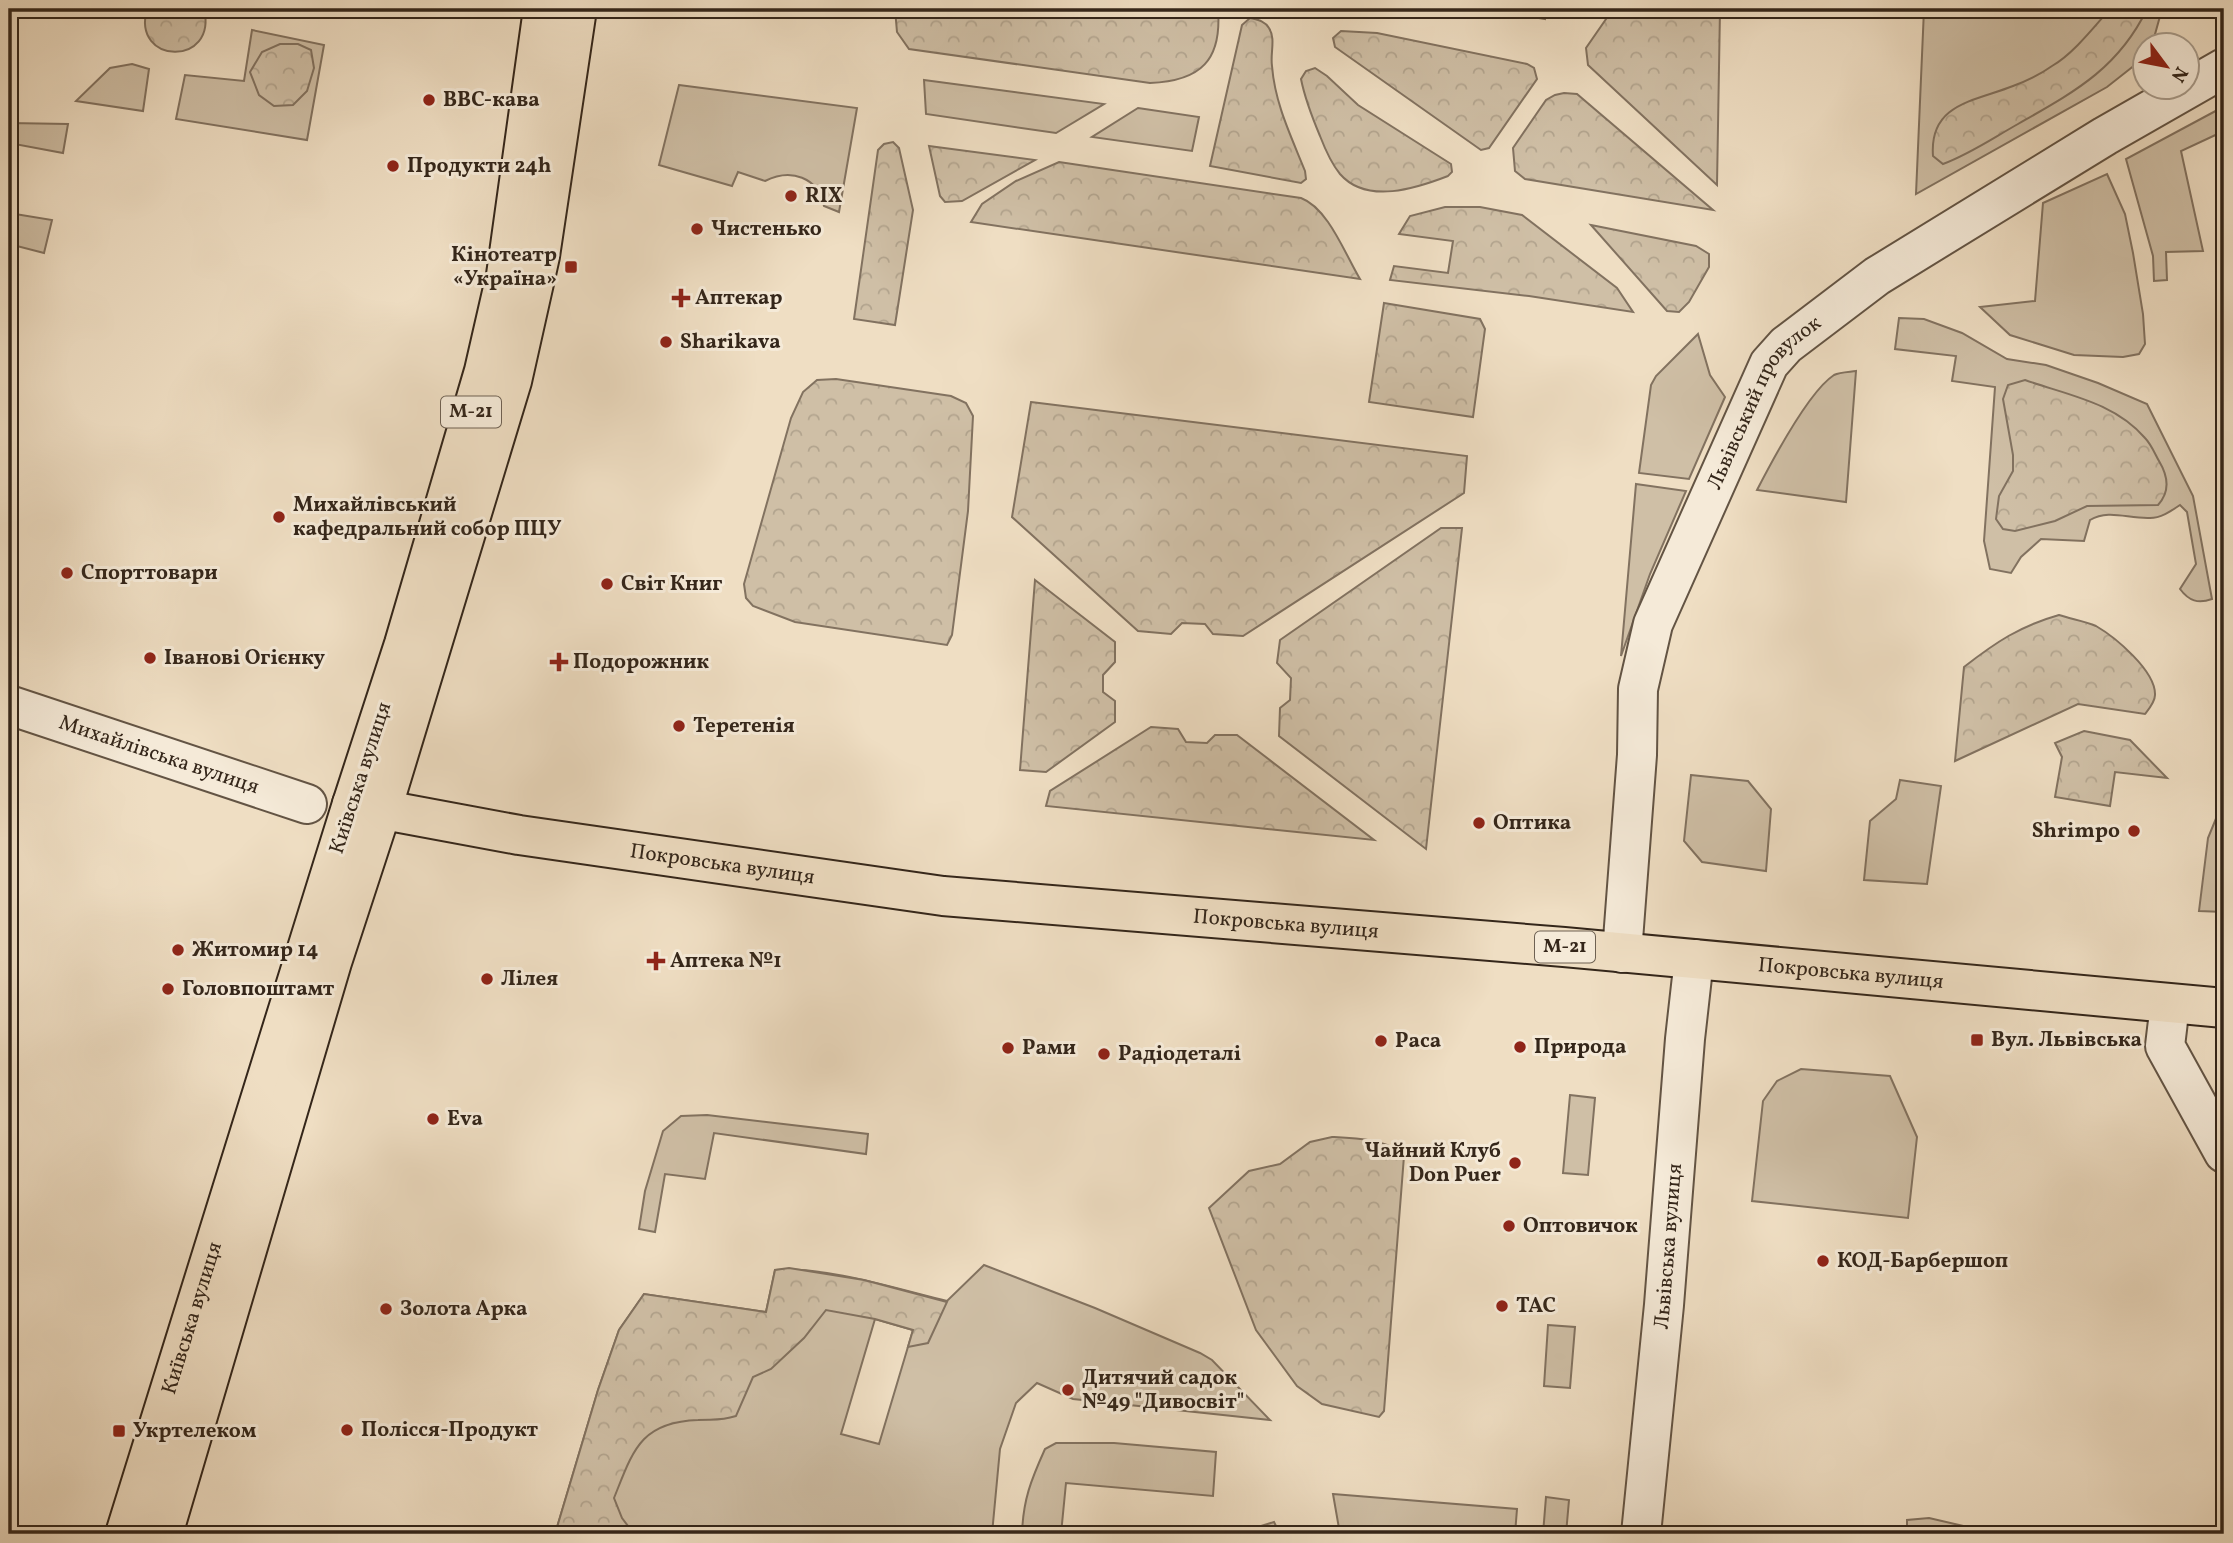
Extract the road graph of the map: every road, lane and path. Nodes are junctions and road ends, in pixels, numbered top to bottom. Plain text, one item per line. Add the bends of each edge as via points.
1 (543, 9) edge
2 (577, 9) edge
3 (2224, 68) edge
4 (9, 705) edge
5 (307, 804) dead end
6 (367, 807) junction
7 (1622, 953) junction
8 (1694, 959) junction
9 (2170, 1004) junction
10 (2224, 1008) edge
11 (2224, 1153) edge
12 (125, 1534) edge
13 (163, 1534) edge
14 (1641, 1534) edge

1 - 6 main road, Київська вулиця / М-21 via 506,275 484,371 404,644
2 - 6 main road, Київська вулиця / М-21 via 540,256 512,381
3 - 7 street, Львівський провулок via 1877,276 1786,345 1769,364 1653,624 1638,689
4 - 5 street, Михайлівська вулиця
6 - 7 main road, Покровська вулиця / М-21 via 519,835 943,896
6 - 12 main road, Київська вулиця
6 - 13 main road, Київська вулиця via 332,962
7 - 8 main road, Покровська вулиця / М-21
8 - 9 main road, Покровська вулиця / М-21
8 - 14 street, Львівська вулиця
9 - 10 main road, Покровська вулиця / М-21
9 - 11 street via 2165,1046

